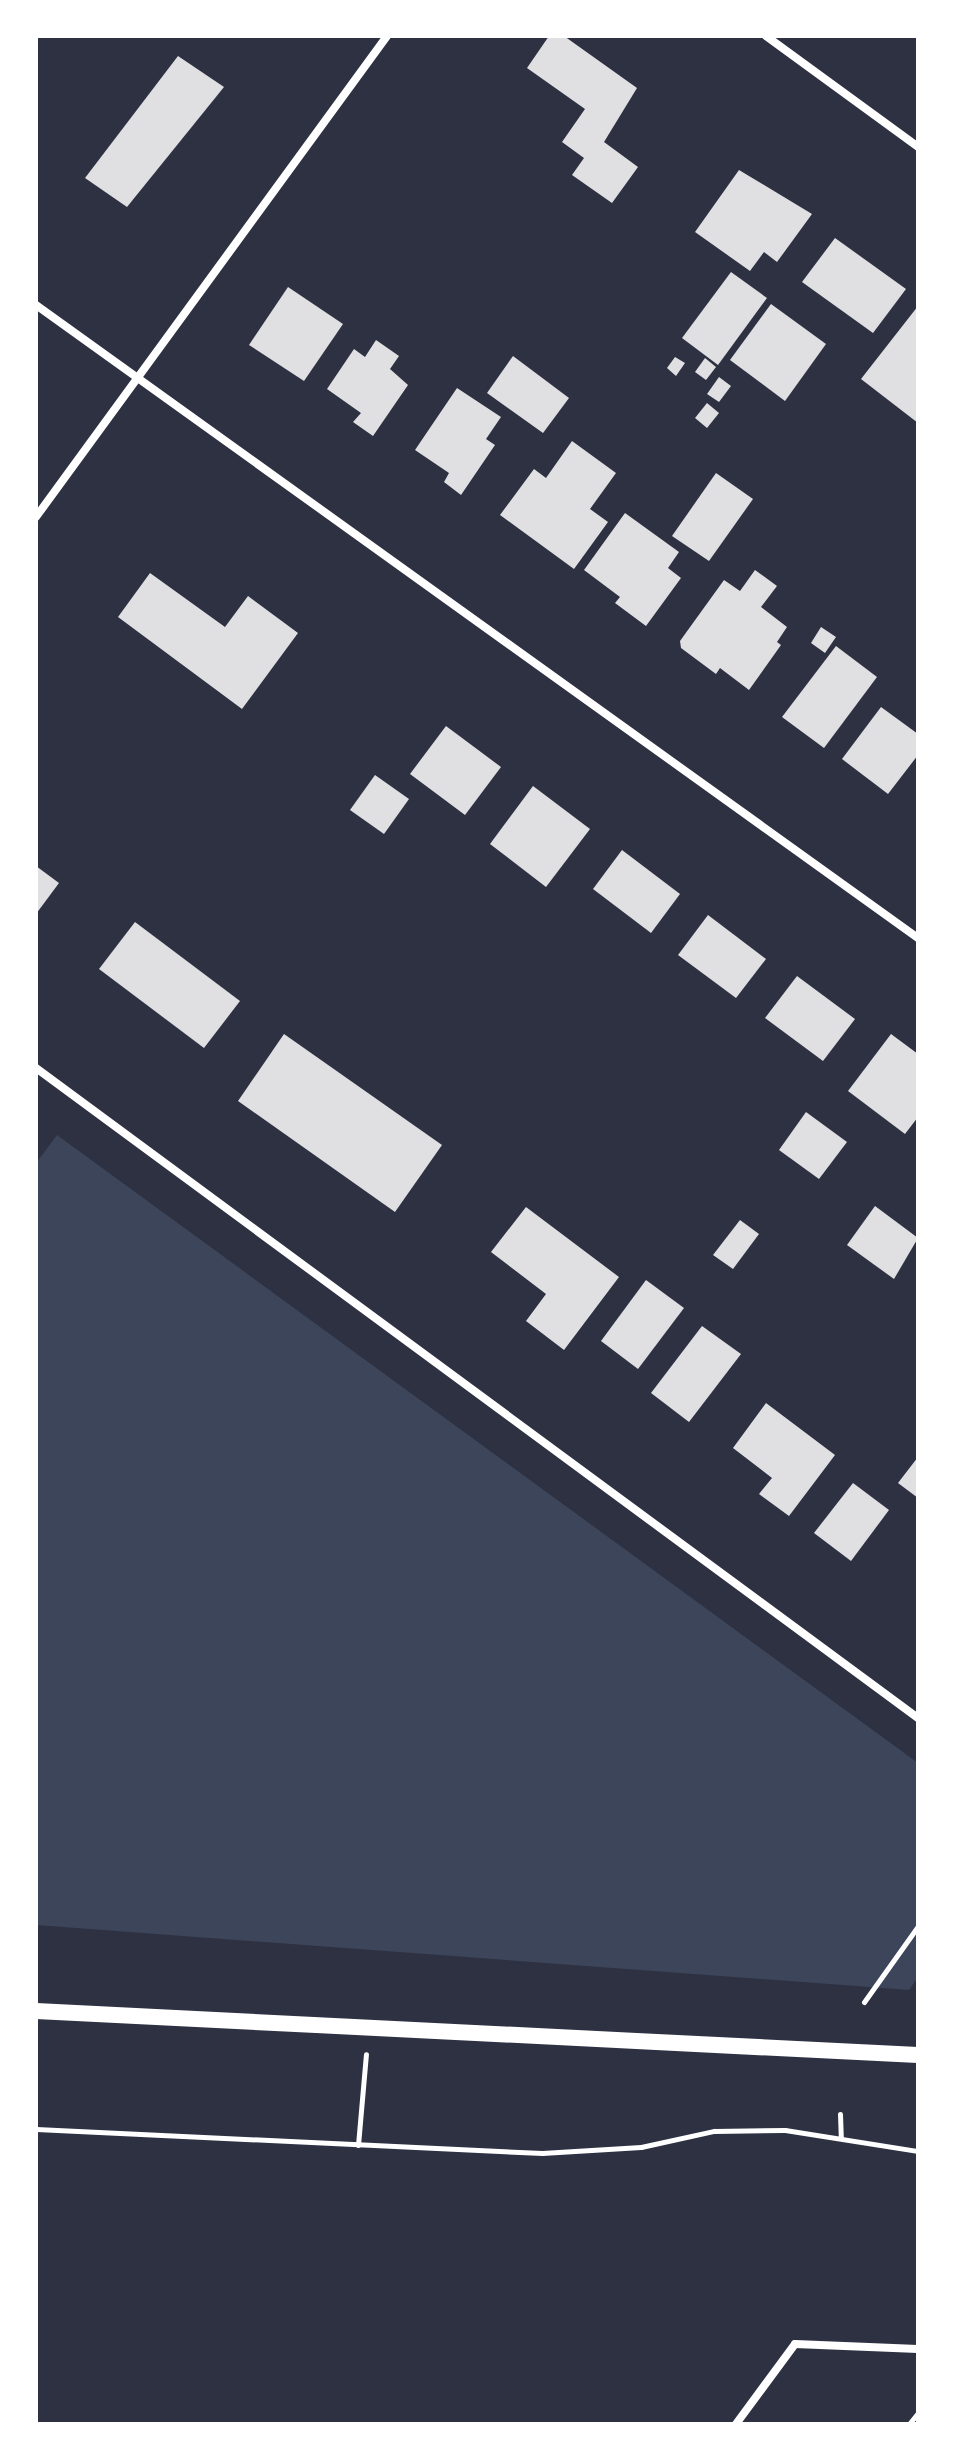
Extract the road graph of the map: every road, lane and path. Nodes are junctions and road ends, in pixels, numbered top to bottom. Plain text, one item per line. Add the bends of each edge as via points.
1 (387, 36) edge
2 (766, 36) edge
3 (918, 147) edge
4 (36, 305) edge
5 (137, 379) junction
6 (36, 517) edge
7 (918, 938) edge
8 (36, 1068) edge
9 (918, 1718) edge
10 (918, 1926) edge
11 (864, 2002) dead end
12 (36, 2011) edge
13 (368, 2029) junction
14 (918, 2055) edge
15 (840, 2114) dead end
16 (36, 2129) edge
17 (841, 2138) junction
18 (358, 2145) junction
19 (918, 2151) edge
20 (918, 2349) edge
21 (918, 2413) edge
22 (736, 2424) edge
23 (909, 2424) edge

1 - 5 street
2 - 3 street
4 - 5 street
5 - 6 street
5 - 7 street
8 - 9 street
10 - 11 path
12 - 13 main road
13 - 14 main road
13 - 18 path
15 - 17 path
16 - 18 path
17 - 18 path via 785,2130 714,2131 641,2147 542,2153
17 - 19 path
20 - 22 street via 795,2344
21 - 23 path

